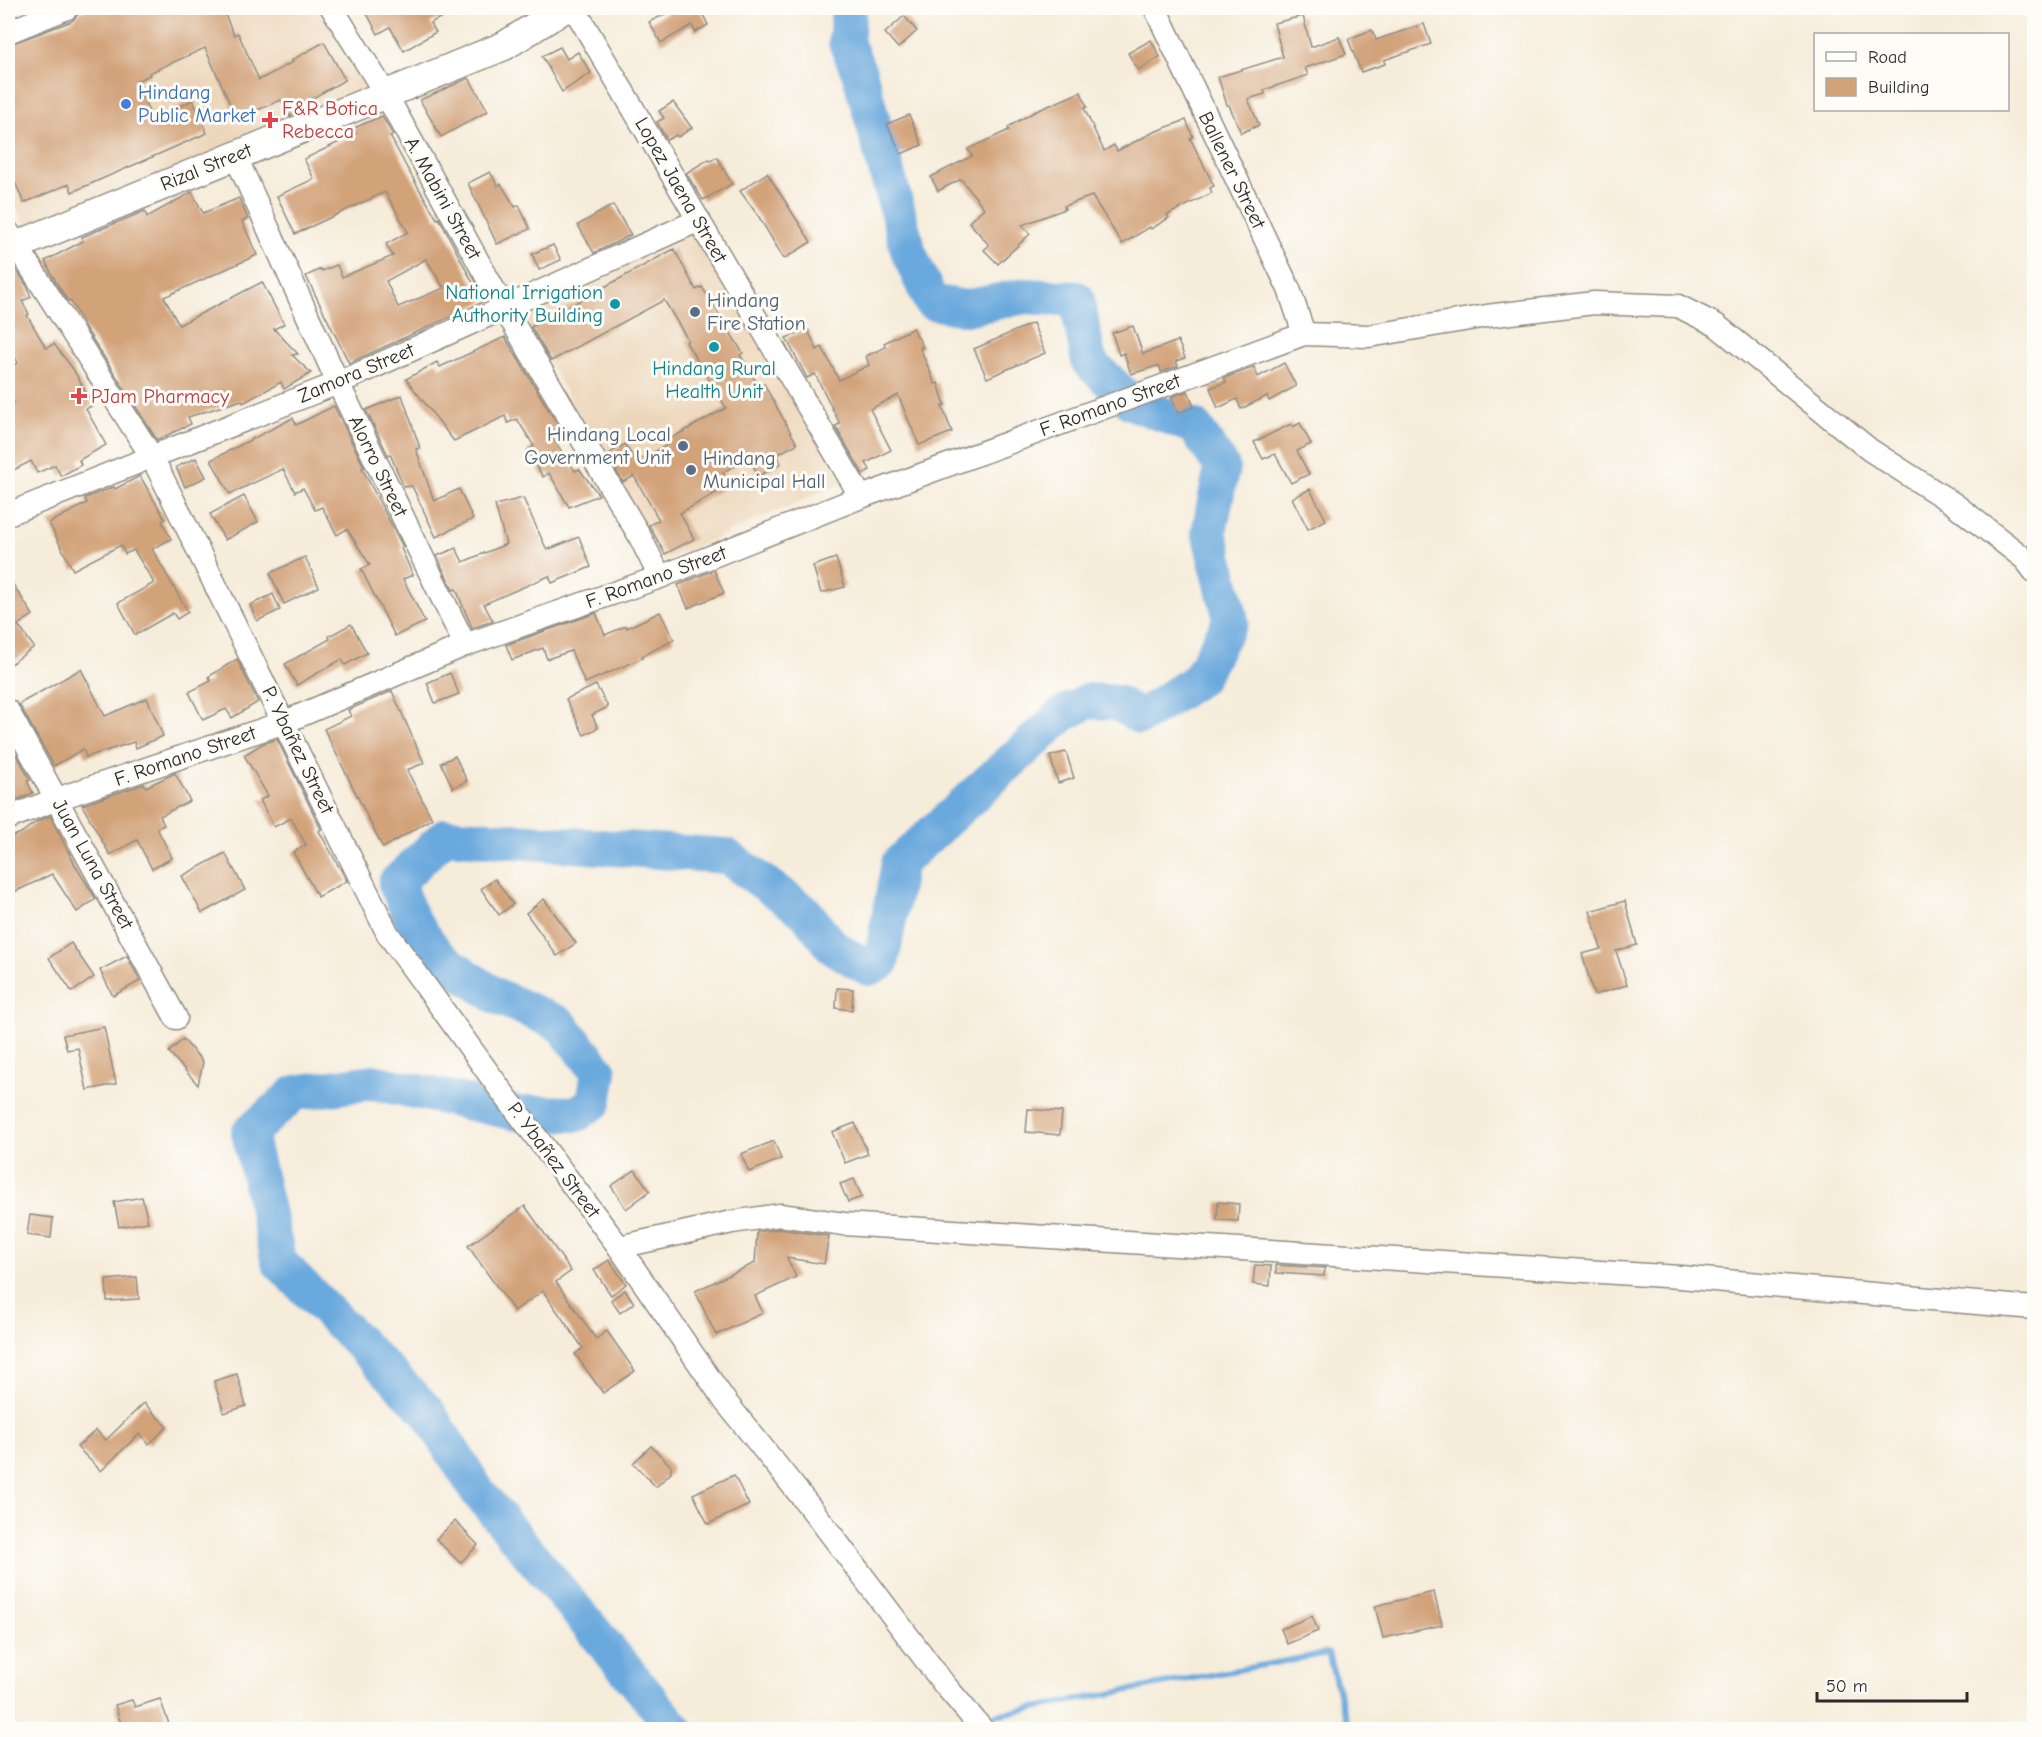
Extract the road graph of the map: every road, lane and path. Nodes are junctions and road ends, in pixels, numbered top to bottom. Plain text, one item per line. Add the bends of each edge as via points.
1 (67, 8) edge
2 (332, 8) edge
3 (565, 8) edge
4 (574, 8) edge
5 (1155, 8) edge
6 (8, 32) edge
7 (385, 93) junction
8 (235, 155) junction
9 (699, 220) junction
10 (10, 242) edge
11 (504, 308) junction
12 (1304, 334) junction
13 (338, 383) junction
14 (152, 457) junction
15 (861, 497) junction
16 (8, 514) edge
17 (2034, 571) edge
18 (660, 577) junction
19 (465, 645) junction
20 (8, 711) edge
21 (285, 722) junction
22 (57, 799) junction
23 (8, 818) edge
24 (176, 1018) dead end
25 (620, 1247) junction
26 (2034, 1308) edge
27 (983, 1730) edge

1 - 6 street
2 - 7 street, A. Mabini Street
3 - 7 main road, Rizal Street via 504,46
4 - 9 street, Lopez Jaena Street
5 - 12 street, Ballener Street via 1289,289
7 - 8 main road, Rizal Street
7 - 11 street, A. Mabini Street
8 - 10 main road, Rizal Street
8 - 13 street, Alorro Street
9 - 11 street, Zamora Street
9 - 15 street, Lopez Jaena Street
10 - 14 street, P. Ybañez Street
11 - 13 street, Zamora Street
11 - 18 street, A. Mabini Street via 638,533
12 - 15 street, F. Romano Street
12 - 17 street via 1369,336 1487,315 1594,303 1678,306 1716,325 1870,450 1954,504 2025,559
13 - 14 street, Zamora Street
13 - 19 street, Alorro Street
14 - 16 street, Zamora Street
14 - 21 street, P. Ybañez Street
15 - 18 street, F. Romano Street
18 - 19 street, F. Romano Street
19 - 21 street, F. Romano Street
20 - 22 street, Juan Luna Street
21 - 22 street, F. Romano Street
21 - 25 street, P. Ybañez Street via 388,934
22 - 23 street, F. Romano Street
22 - 24 street, Juan Luna Street
25 - 26 street via 780,1215 844,1224 1680,1277
25 - 27 street, P. Ybañez Street via 725,1401

